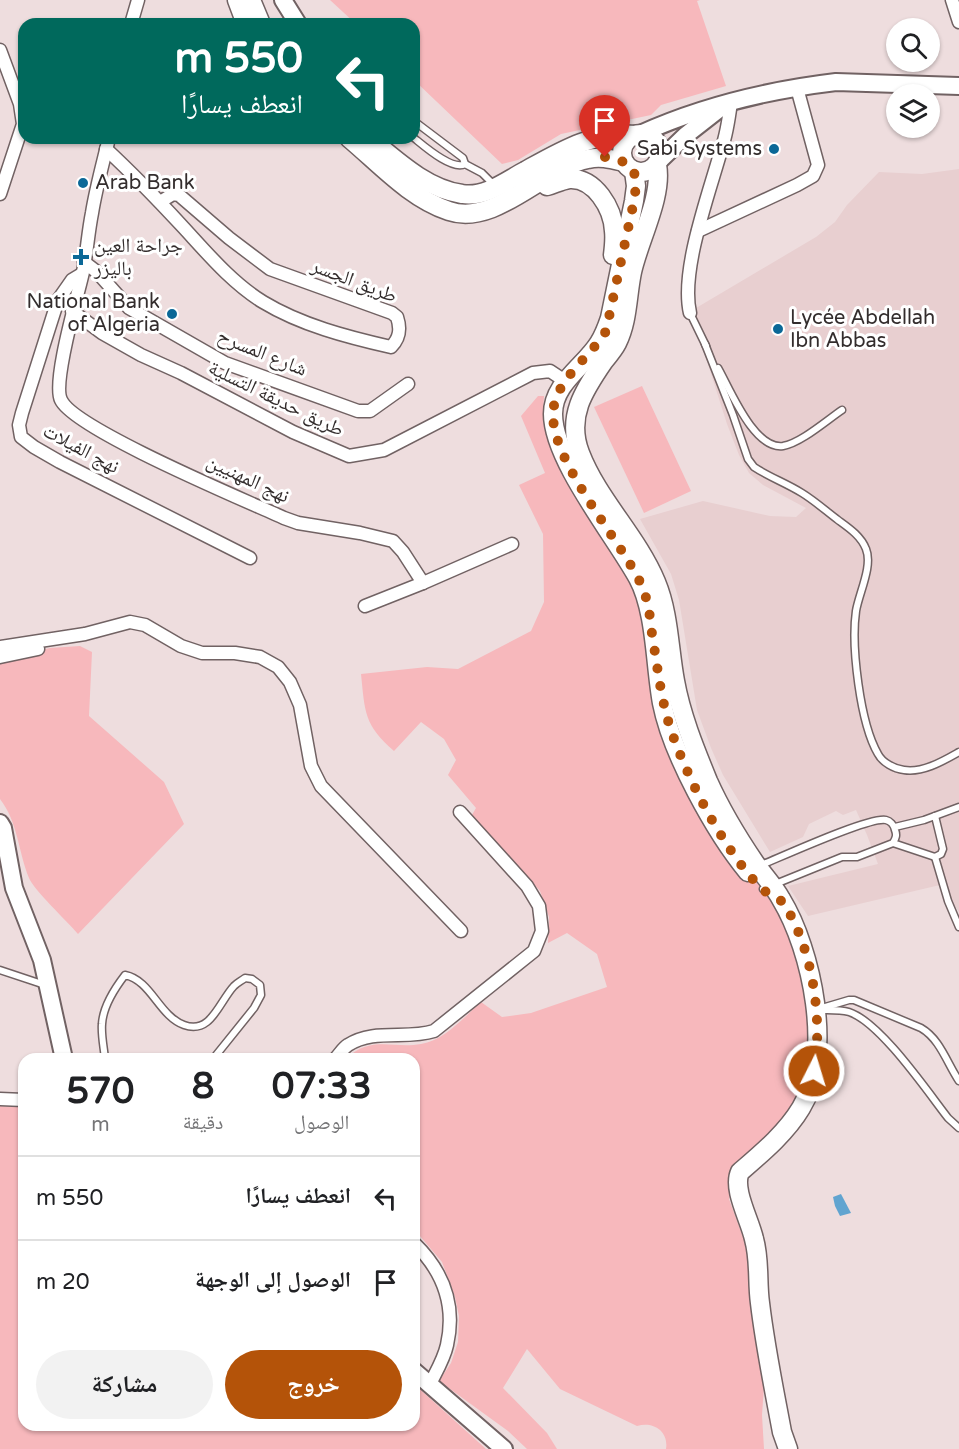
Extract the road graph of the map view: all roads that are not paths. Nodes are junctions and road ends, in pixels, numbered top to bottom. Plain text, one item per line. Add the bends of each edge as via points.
1 (138, 0) edge
2 (237, 0) edge
3 (251, 0) edge
4 (274, 0) edge
5 (283, 0) edge
6 (952, 0) edge
7 (133, 18) edge
8 (244, 18) edge
9 (258, 18) edge
10 (285, 18) edge
11 (294, 18) edge
12 (959, 22) edge
13 (0, 50) edge
14 (959, 86) edge
15 (796, 88) junction
16 (18, 99) edge
17 (731, 102) junction
18 (420, 126) edge
19 (638, 134) junction
20 (18, 139) edge
21 (420, 142) edge
22 (107, 144) edge
23 (356, 144) edge
24 (378, 144) edge
25 (658, 163) junction
26 (465, 164) junction
27 (629, 167) junction
28 (533, 186) junction
29 (496, 187) junction
30 (0, 194) edge
31 (160, 202) junction
32 (698, 231) junction
33 (83, 268) junction
34 (616, 280) junction
35 (72, 311) junction
36 (690, 313) joint
37 (705, 344) junction
38 (566, 381) junction
39 (408, 384) dead end
40 (842, 410) dead end
41 (513, 544) dead end
42 (250, 558) dead end
43 (423, 583) junction
44 (364, 606) dead end
45 (85, 634) junction
46 (0, 647) edge
47 (0, 657) edge
48 (959, 752) edge
49 (959, 807) edge
50 (460, 812) dead end
51 (935, 816) junction
52 (0, 823) edge
53 (895, 828) junction
54 (893, 843) junction
55 (935, 857) junction
56 (752, 869) junction
57 (767, 887) junction
58 (959, 927) edge
59 (461, 931) dead end
60 (0, 970) edge
61 (48, 986) junction
62 (816, 1010) junction
63 (63, 1053) edge
64 (104, 1053) edge
65 (218, 1053) edge
66 (341, 1053) edge
67 (959, 1081) edge
68 (0, 1099) edge
69 (18, 1100) edge
70 (959, 1128) edge
71 (420, 1250) edge
72 (420, 1376) edge
73 (430, 1384) junction
74 (504, 1449) edge
75 (788, 1449) edge

1 - 7 street
2 - 8 main road
3 - 9 main road
4 - 10 street
5 - 11 street
6 - 12 street
13 - 16 street
14 - 15 street via 836,82
15 - 17 street
15 - 32 street via 818,165 813,176
17 - 19 street
17 - 25 street via 686,135
17 - 32 street
18 - 26 lane via 463,158
19 - 25 main road via 657,142 661,154
19 - 27 main road via 623,145 622,154
19 - 29 main road via 588,139
20 - 30 street
21 - 26 lane via 446,161 457,166
22 - 31 street, طريق الجسر
22 - 33 street
23 - 28 main road via 413,192 452,212 478,213
24 - 29 main road via 416,174 446,190 464,195
25 - 27 main road via 647,172
25 - 56 main road via 658,188 632,272 625,321 617,345 580,400 575,412 575,439 596,486 657,584 684,717 709,783
26 - 29 lane
27 - 28 main road via 605,157 584,159
27 - 34 main road via 636,186
28 - 34 main road via 576,179 603,198 614,231
31 - 31 street, طريق الجسر via 226,273 260,300 293,318 373,343 391,347 398,340 400,326 398,317 392,313 270,269 179,195 173,194
32 - 36 street via 687,289
33 - 35 street
33 - 39 street, شارع المسرح via 97,272 129,308 225,363 358,411 370,411
33 - 42 street, نهج الفيلات via 58,300 22,413 21,437 60,462
34 - 38 main road via 606,331
35 - 38 street, طريق حديقة التسلية via 141,355 349,456 384,450 533,373 550,371
35 - 43 street, نهج المهنيين via 59,392 61,401 71,411 104,434 284,518 393,541
36 - 37 lane
37 - 40 lane via 750,425 772,445 795,441
37 - 48 lane via 754,467 813,500 853,531 867,551 855,637 861,700 879,756 891,766 920,770
38 - 56 main road via 553,413 555,437 645,592 663,705 673,736 728,846
41 - 43 street
43 - 44 street
45 - 46 street
45 - 47 street
45 - 59 street via 130,622 145,625 181,646 202,652 260,657 278,667 300,705 310,766 321,786
49 - 51 lane
50 - 66 street via 527,886 539,906 542,931 534,951 434,1031 423,1035 374,1036 348,1045
51 - 53 lane
51 - 55 lane via 943,849
52 - 61 street via 14,888
53 - 54 lane
53 - 56 lane via 884,819 848,829
54 - 55 lane
54 - 57 lane via 857,856 842,857
55 - 58 lane
56 - 57 main road
57 - 62 main road via 783,902 797,930
60 - 61 lane
61 - 63 street
62 - 67 lane via 854,1000 921,1028 936,1040
62 - 70 lane via 848,1012 870,1024
62 - 75 main road via 817,1053 810,1089 784,1130 737,1179 757,1248 760,1302
64 - 65 lane via 102,1023 125,975 135,977 165,1013 184,1025 199,1027 209,1022 234,986 245,978 252,979 260,985 261,995
68 - 69 street
71 - 73 street via 442,1278 450,1310 447,1345
72 - 73 street
73 - 74 street

